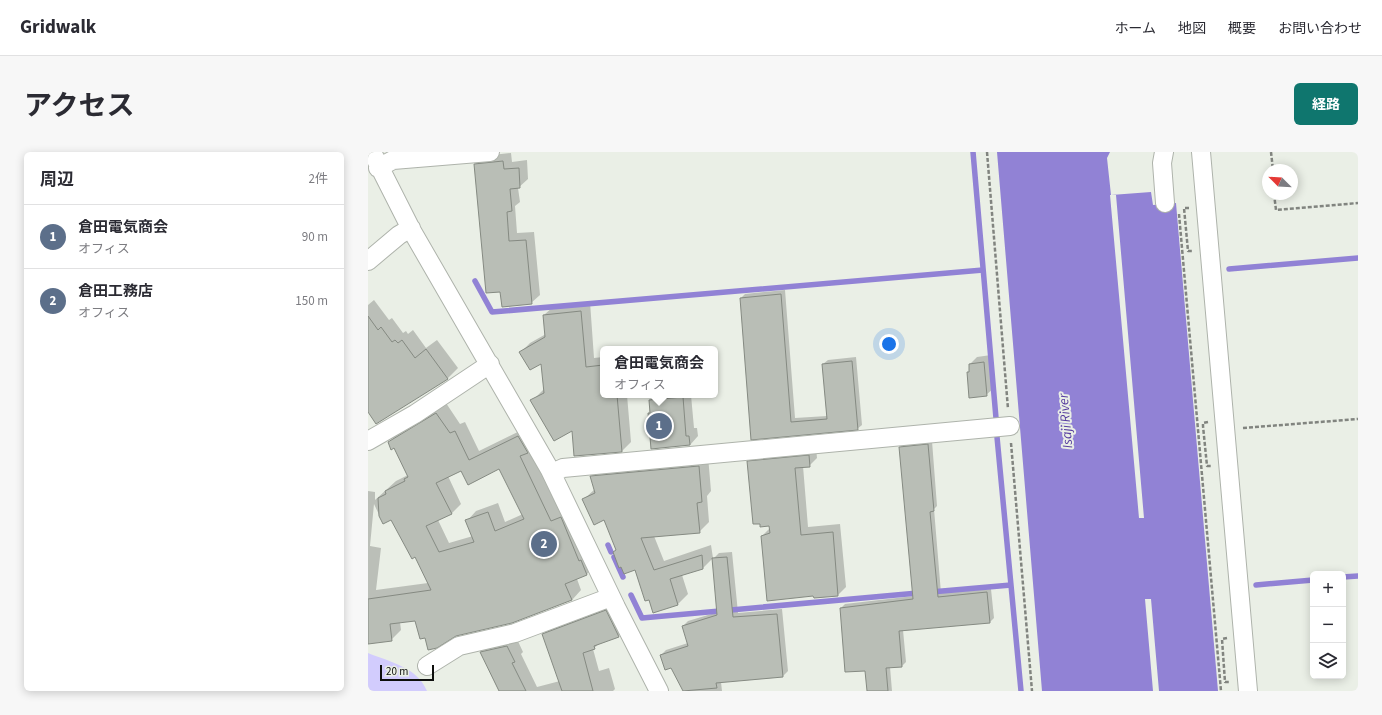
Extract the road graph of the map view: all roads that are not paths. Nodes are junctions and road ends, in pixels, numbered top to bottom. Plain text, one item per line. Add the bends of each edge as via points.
1 (490, 152) edge
2 (1164, 152) edge
3 (1201, 152) edge
4 (373, 159) edge
5 (1172, 205) road end
6 (411, 228) junction
7 (368, 261) edge
8 (490, 364) junction
9 (1010, 426) dead end
10 (368, 441) edge
11 (552, 473) junction
12 (611, 597) junction
13 (427, 666) dead end
14 (659, 691) edge
15 (1248, 691) edge

1 - 4 street via 393,160
2 - 5 street via 1162,163
3 - 15 street
4 - 6 street
6 - 7 street
6 - 8 street
8 - 10 street via 415,414
8 - 11 street
9 - 11 street via 563,468
11 - 12 street
12 - 13 street via 515,633 459,646
12 - 14 street

